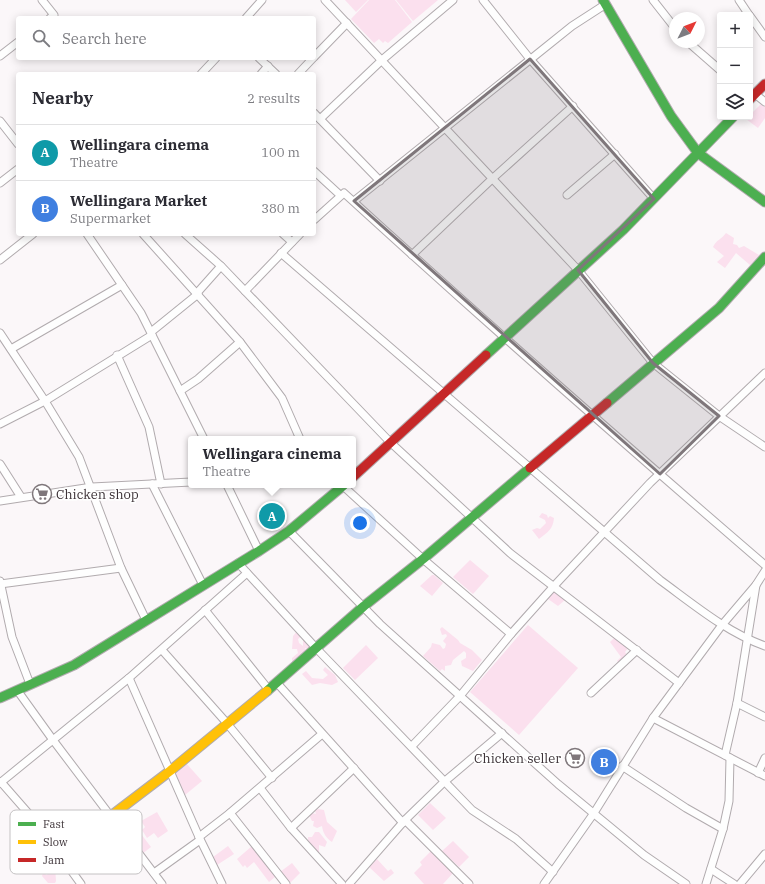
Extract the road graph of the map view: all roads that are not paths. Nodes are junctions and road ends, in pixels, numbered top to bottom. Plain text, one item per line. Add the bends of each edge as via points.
1 (42, 0) edge
2 (262, 0) edge
3 (325, 0) edge
4 (453, 0) edge
5 (483, 0) edge
6 (653, 0) edge
7 (739, 0) edge
8 (604, 2) edge
9 (746, 12) edge
10 (53, 16) edge
11 (248, 16) edge
12 (669, 20) edge
13 (753, 21) edge
14 (347, 23) junction
15 (765, 37) edge
16 (16, 44) edge
17 (695, 48) edge
18 (0, 56) edge
19 (316, 56) edge
20 (530, 59) junction
21 (214, 60) edge
22 (261, 60) edge
23 (312, 60) edge
24 (382, 60) junction
25 (268, 66) junction
26 (717, 67) edge
27 (203, 72) edge
28 (263, 72) edge
29 (274, 72) edge
30 (300, 72) edge
31 (765, 84) edge
32 (753, 96) edge
33 (753, 97) edge
34 (765, 102) edge
35 (573, 106) junction
36 (316, 115) edge
37 (320, 119) junction
38 (730, 120) edge
39 (0, 121) edge
40 (445, 128) junction
41 (16, 141) edge
42 (698, 153) junction
43 (615, 154) junction
44 (16, 171) edge
45 (316, 173) edge
46 (492, 179) junction
47 (380, 182) junction
48 (0, 183) edge
49 (340, 195) junction
50 (567, 195) dead end
51 (654, 199) junction
52 (764, 200) edge
53 (354, 201) junction
54 (316, 215) edge
55 (30, 236) edge
56 (89, 236) edge
57 (146, 236) edge
58 (187, 236) edge
59 (284, 236) edge
60 (298, 236) edge
61 (292, 242) junction
62 (282, 253) junction
63 (412, 255) junction
64 (765, 257) edge
65 (0, 260) edge
66 (221, 266) junction
67 (578, 270) junction
68 (122, 285) junction
69 (245, 292) junction
70 (198, 294) junction
71 (0, 333) edge
72 (152, 333) junction
73 (505, 338) junction
74 (240, 342) junction
75 (3, 343) edge
76 (11, 349) junction
77 (117, 355) junction
78 (653, 363) junction
79 (765, 373) edge
80 (180, 391) junction
81 (443, 394) junction
82 (45, 401) junction
83 (592, 415) junction
84 (719, 416) junction
85 (0, 424) edge
86 (202, 436) edge
87 (299, 436) edge
88 (390, 442) junction
89 (765, 447) edge
90 (0, 464) edge
91 (529, 468) junction
92 (356, 474) edge
93 (660, 474) junction
94 (188, 482) edge
95 (152, 484) junction
96 (162, 484) junction
97 (92, 487) junction
98 (228, 488) edge
99 (339, 488) edge
100 (346, 488) edge
101 (21, 497) junction
102 (0, 501) edge
103 (471, 517) junction
104 (289, 531) junction
105 (604, 533) junction
106 (259, 551) junction
107 (423, 559) junction
108 (238, 564) junction
109 (765, 565) edge
110 (121, 568) junction
111 (765, 571) edge
112 (246, 573) junction
113 (0, 583) edge
114 (203, 584) junction
115 (756, 585) junction
116 (554, 586) junction
117 (364, 606) junction
118 (205, 610) junction
119 (146, 620) junction
120 (722, 625) junction
121 (511, 634) junction
122 (747, 639) junction
123 (765, 646) edge
124 (317, 649) junction
125 (162, 650) junction
126 (637, 650) junction
127 (129, 678) junction
128 (277, 683) junction
129 (679, 683) junction
130 (30, 684) junction
131 (17, 690) junction
132 (269, 690) junction
133 (591, 693) dead end
134 (460, 696) junction
135 (0, 698) edge
136 (737, 703) junction
137 (765, 717) edge
138 (653, 718) junction
139 (228, 724) junction
140 (502, 733) junction
141 (322, 734) junction
142 (53, 740) junction
143 (412, 746) junction
144 (728, 756) junction
145 (765, 758) edge
146 (622, 766) junction
147 (354, 768) junction
148 (170, 771) junction
149 (758, 772) junction
150 (765, 776) edge
151 (272, 778) junction
152 (1, 782) edge
153 (444, 782) junction
154 (260, 788) junction
155 (24, 810) edge
156 (106, 810) edge
157 (117, 810) edge
158 (230, 813) junction
159 (594, 813) junction
160 (404, 821) junction
161 (291, 828) junction
162 (723, 829) junction
163 (200, 838) junction
164 (765, 854) edge
165 (142, 857) edge
166 (711, 869) junction
167 (553, 872) junction
168 (154, 873) junction
169 (74, 874) edge
170 (81, 884) edge
171 (162, 884) edge
172 (222, 884) edge
173 (286, 884) edge
174 (342, 884) edge
175 (349, 884) edge
176 (469, 884) edge
177 (545, 884) edge
178 (686, 884) edge
179 (706, 884) edge
180 (734, 884) edge
181 (740, 884) edge

1 - 10 street
2 - 11 street
3 - 14 street
4 - 24 street
5 - 20 street
6 - 12 street
7 - 9 street
8 - 20 street
8 - 42 street via 671,116
13 - 15 street
14 - 19 street
14 - 24 street
16 - 18 street
17 - 26 street
20 - 35 street
20 - 40 street
21 - 27 street
22 - 25 street
23 - 30 street
24 - 37 street
24 - 40 street
25 - 28 street
25 - 29 street
31 - 32 street
33 - 34 street
35 - 43 street
35 - 46 street
36 - 37 street
37 - 47 street
38 - 42 street
39 - 41 street
40 - 46 street
40 - 47 street
42 - 51 street
42 - 52 street
43 - 50 street
43 - 51 street
44 - 48 street
45 - 49 street
46 - 63 street
46 - 67 street
47 - 53 street
49 - 53 street via 344,193
49 - 54 street
51 - 67 street
53 - 63 street
55 - 65 street
56 - 68 street
57 - 70 street
58 - 66 street
59 - 61 street
60 - 61 street
61 - 62 street
62 - 69 street
62 - 81 street
63 - 73 street
64 - 78 street via 719,308
66 - 69 street
66 - 70 street
67 - 73 street
67 - 78 street
68 - 72 street
68 - 76 street
69 - 88 street
70 - 72 street
70 - 74 street
71 - 75 street
72 - 77 street
72 - 80 street
73 - 81 street
73 - 83 street
74 - 80 street via 198,379
74 - 87 street via 282,398
75 - 76 street
76 - 82 street
77 - 82 street
77 - 96 street via 149,427
78 - 83 street
78 - 84 street
79 - 84 street
80 - 86 street
81 - 88 street
81 - 91 street
82 - 85 street
82 - 97 street via 79,457
83 - 91 street
83 - 93 street
84 - 89 street
84 - 93 street
88 - 92 street
88 - 103 street
90 - 101 street
91 - 103 street
91 - 105 street
93 - 105 street
93 - 109 street
94 - 96 street
95 - 96 street
95 - 97 street
95 - 114 street
97 - 101 street
97 - 110 street
98 - 106 street
99 - 104 street
100 - 107 street
101 - 102 street
103 - 107 street
103 - 116 street via 510,553
104 - 106 street
104 - 117 street
105 - 116 street
105 - 120 street via 660,580
106 - 108 street
107 - 117 street
107 - 121 street
108 - 112 street
108 - 114 street
110 - 113 street
110 - 119 street
111 - 115 street
112 - 118 street
112 - 124 street
113 - 130 street via 12,637
114 - 119 street
115 - 120 street
115 - 122 street
116 - 121 street
116 - 126 street
117 - 124 street
117 - 134 street via 380,624
118 - 125 street
118 - 132 street
119 - 130 street via 74,665
120 - 122 street
120 - 129 street
121 - 134 street
122 - 123 street
122 - 136 street
124 - 128 street
124 - 143 street
125 - 127 street
125 - 139 street
126 - 129 street
126 - 133 street
127 - 142 street
127 - 148 street
128 - 132 street
128 - 141 street
129 - 138 street
130 - 131 street
131 - 135 street
131 - 142 street
132 - 139 street
134 - 140 street
134 - 143 street
136 - 137 street
136 - 144 street
138 - 144 street
138 - 146 street
139 - 148 street
139 - 151 street
140 - 153 street
140 - 159 street
141 - 147 street
141 - 151 street
142 - 152 street
142 - 156 street
143 - 153 street
144 - 149 street
144 - 162 street via 729,801
145 - 149 street
146 - 159 street
146 - 162 street
147 - 160 street
147 - 161 street
148 - 157 street
148 - 163 street
149 - 150 street
151 - 154 street
152 - 155 street
153 - 160 street
153 - 167 street via 472,810 516,839
154 - 158 street
154 - 161 street
158 - 163 street
158 - 173 street
159 - 167 street
159 - 178 street via 644,855
160 - 175 street
160 - 176 street
161 - 174 street
162 - 166 street
163 - 168 street
163 - 172 street
164 - 181 street
165 - 168 street
166 - 179 street
166 - 180 street
167 - 177 street
168 - 171 street
169 - 170 street

